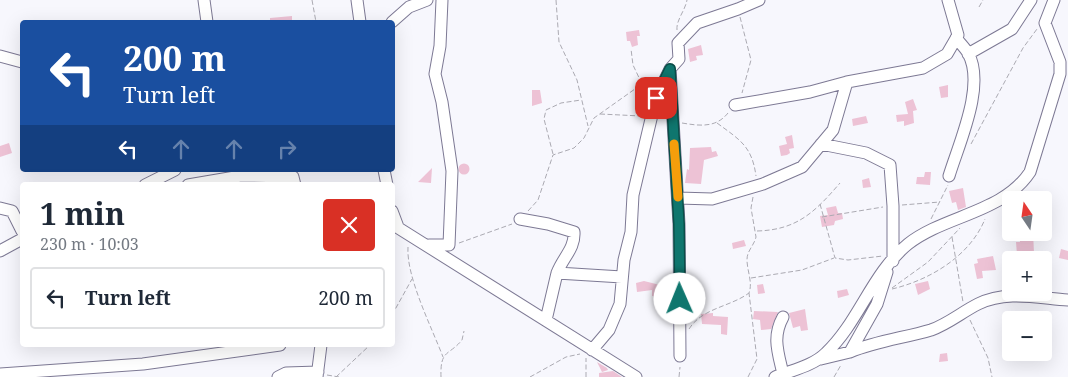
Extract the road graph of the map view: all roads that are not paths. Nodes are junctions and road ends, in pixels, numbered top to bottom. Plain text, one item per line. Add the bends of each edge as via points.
1 (204, 0) edge
2 (357, 0) edge
3 (427, 0) edge
4 (442, 0) edge
5 (759, 0) edge
6 (948, 0) edge
7 (1031, 0) edge
8 (1043, 0) edge
9 (1054, 0) edge
10 (409, 4) edge
11 (1048, 14) junction
12 (207, 20) edge
13 (360, 20) edge
14 (394, 20) edge
15 (956, 38) junction
16 (968, 54) junction
17 (0, 56) edge
18 (20, 61) edge
19 (670, 69) junction
20 (847, 82) junction
21 (735, 105) road end
22 (821, 144) junction
23 (171, 172) edge
24 (242, 177) edge
25 (291, 177) edge
26 (950, 177) road end
27 (151, 182) edge
28 (208, 182) edge
29 (678, 198) junction
30 (0, 208) edge
31 (520, 219) road end
32 (395, 226) edge
33 (20, 227) edge
34 (20, 240) edge
35 (427, 245) junction
36 (0, 251) edge
37 (893, 261) junction
38 (557, 273) junction
39 (622, 277) junction
40 (1068, 300) edge
41 (783, 317) dead end
42 (546, 320) junction
43 (266, 347) edge
44 (321, 347) edge
45 (592, 350) junction
46 (850, 352) junction
47 (680, 356) road end
48 (817, 360) junction
49 (0, 374) edge
50 (317, 374) edge
51 (779, 375) edge
52 (278, 377) edge
53 (636, 377) edge

1 - 12 street
2 - 13 street
3 - 10 street
4 - 35 street via 441,38 435,74 452,171 449,245
5 - 19 street via 697,23 678,43 679,59
6 - 15 street via 958,34
7 - 16 street via 1012,28
8 - 11 street
9 - 11 street
10 - 14 street
11 - 37 street via 1045,23 1061,66 1030,172 1023,183 990,204 924,232
15 - 16 street
15 - 20 street via 947,54 923,68
16 - 26 street via 974,71 972,102
17 - 18 street
19 - 29 street
19 - 39 street via 656,98 632,195 631,232
20 - 21 street
20 - 22 street via 833,130
22 - 29 street via 802,167 762,184 712,199
22 - 37 street via 866,153 890,165
23 - 27 street
24 - 25 street
24 - 28 street
29 - 47 street
30 - 33 street via 12,211
31 - 38 street via 574,232 572,250 561,260
32 - 35 street
34 - 36 street
35 - 42 street
37 - 46 street via 877,304
37 - 48 street via 840,338
38 - 39 street
38 - 42 street
39 - 45 street via 620,304 603,339
40 - 46 street via 1001,296 975,305 934,329 880,341
41 - 51 street via 776,341
42 - 45 street
43 - 49 street via 143,364
44 - 50 street
45 - 53 street
46 - 48 street
48 - 51 street
50 - 52 street via 286,372

